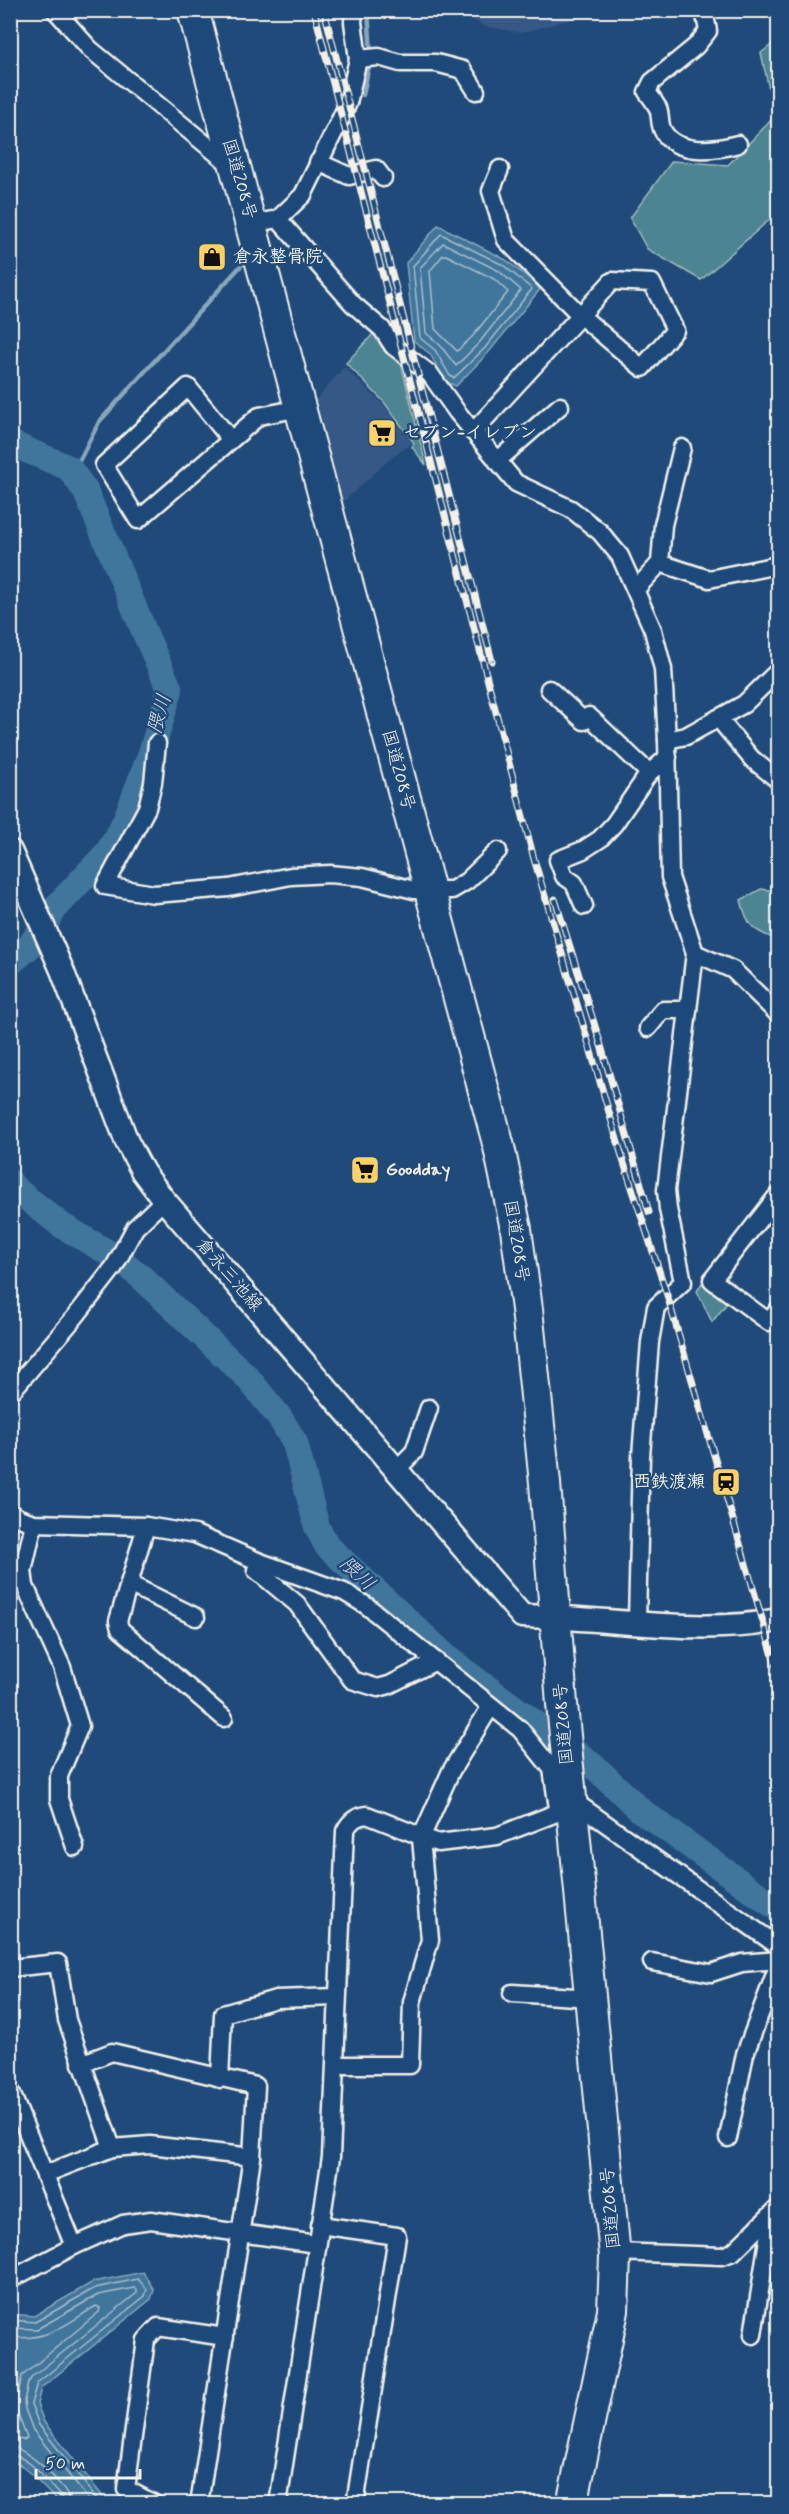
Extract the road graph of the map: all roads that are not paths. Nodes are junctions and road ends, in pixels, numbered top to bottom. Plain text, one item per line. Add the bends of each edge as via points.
1 (55, 10) edge
2 (193, 10) edge
3 (354, 10) edge
4 (704, 10) edge
5 (358, 59) junction
6 (476, 91) dead end
7 (738, 144) dead end
8 (318, 162) junction
9 (235, 168) junction
10 (500, 169) dead end
11 (383, 178) dead end
12 (262, 237) junction
13 (581, 316) junction
14 (560, 406) dead end
15 (301, 408) junction
16 (473, 432) junction
17 (231, 440) junction
18 (682, 448) dead end
19 (497, 461) junction
20 (660, 564) junction
21 (778, 565) edge
22 (636, 589) junction
23 (778, 671) edge
24 (549, 689) dead end
25 (718, 718) junction
26 (667, 740) junction
27 (157, 743) dead end
28 (668, 757) junction
29 (649, 773) junction
30 (778, 780) edge
31 (10, 851) edge
32 (498, 851) dead end
33 (431, 891) junction
34 (584, 906) dead end
35 (695, 953) junction
36 (688, 1010) junction
37 (778, 1014) edge
38 (648, 1028) dead end
39 (778, 1195) edge
40 (164, 1200) junction
41 (778, 1310) edge
42 (10, 1392) edge
43 (429, 1408) dead end
44 (396, 1470) junction
45 (10, 1512) edge
46 (34, 1523) junction
47 (146, 1526) junction
48 (260, 1562) junction
49 (129, 1584) junction
50 (555, 1616) junction
51 (196, 1617) dead end
52 (778, 1620) edge
53 (637, 1622) junction
54 (436, 1661) junction
55 (491, 1706) junction
56 (224, 1718) dead end
57 (568, 1804) junction
58 (422, 1838) junction
59 (75, 1847) dead end
60 (778, 1946) edge
61 (778, 1960) edge
62 (651, 1962) dead end
63 (778, 1966) edge
64 (10, 1968) edge
65 (512, 1993) dead end
66 (337, 1997) junction
67 (591, 1998) junction
68 (81, 2064) junction
69 (336, 2065) junction
70 (220, 2079) junction
71 (10, 2090) edge
72 (16, 2122) edge
73 (728, 2138) dead end
74 (112, 2148) junction
75 (252, 2157) junction
76 (45, 2174) junction
77 (778, 2208) edge
78 (320, 2224) junction
79 (760, 2226) junction
80 (241, 2232) junction
81 (316, 2244) junction
82 (74, 2246) junction
83 (615, 2252) junction
84 (10, 2275) edge
85 (753, 2335) dead end
86 (225, 2337) junction
87 (155, 2504) edge
88 (199, 2504) edge
89 (278, 2504) edge
90 (355, 2504) edge
91 (572, 2504) edge

1 - 9 street via 90,49
2 - 9 highway, 国道208号
3 - 5 street
4 - 7 street via 708,31 696,46 652,82 647,92 659,110 665,135 686,149
5 - 6 street via 379,57 463,70
5 - 8 street via 348,103
8 - 11 street via 349,177 376,169
8 - 12 street via 303,195
9 - 12 highway, 国道208号
10 - 13 street via 491,191 506,240
12 - 15 highway, 国道208号
12 - 16 street via 382,329 393,346 430,374
13 - 13 street via 612,282 652,283 675,330 642,368
13 - 16 street
14 - 19 street
15 - 17 street via 259,416
15 - 33 highway, 国道208号
16 - 19 street
17 - 17 street via 138,520 104,465 188,387
18 - 20 street via 663,525
19 - 22 street via 516,483 571,509 600,532 620,556
20 - 21 street via 709,579
20 - 22 street
22 - 26 street via 663,669
23 - 25 street via 744,704
24 - 29 street via 584,721 589,716
25 - 26 street via 686,736
25 - 30 street via 752,759
26 - 28 street
27 - 33 street via 147,808 105,886 154,894 330,874
28 - 29 street
28 - 35 street via 670,877
29 - 34 street via 600,839 558,860
31 - 40 main road, 倉永三池線 via 62,970 128,1142 143,1172
32 - 33 street via 468,882 452,890
33 - 50 highway, 国道208号 via 499,1147 516,1229 545,1483
35 - 36 street
35 - 37 street via 733,970
36 - 38 street via 663,1010
36 - 53 street via 666,1190 683,1282 656,1307 649,1353 641,1456
39 - 41 street via 712,1280 769,1322
40 - 42 street via 135,1228 114,1267
40 - 44 main road, 倉永三池線
43 - 44 street via 414,1452
44 - 50 main road, 倉永三池線 via 522,1616
45 - 46 street
46 - 47 street
46 - 59 street via 23,1571 25,1586 62,1667 80,1726 58,1776 59,1798
47 - 48 street via 195,1534
47 - 49 street
48 - 54 street via 344,1592
48 - 54 street via 256,1570 297,1604 352,1680 378,1688
49 - 51 street
49 - 56 street via 118,1621 120,1629
50 - 53 main road, 倉永三池線
50 - 57 highway, 国道208号
52 - 53 main road, 倉永三池線 via 752,1624
54 - 55 street
55 - 57 street via 520,1729 552,1769
55 - 58 street via 451,1771
57 - 58 street via 497,1836 438,1843
57 - 60 street
57 - 67 highway, 国道208号
58 - 66 street via 367,1815 349,1822 345,1831
58 - 69 street via 430,1940 412,2002 411,2065
61 - 62 street via 741,1963 711,1973
63 - 73 street via 745,2054
64 - 68 street via 58,1963 67,2020
65 - 67 street
66 - 69 street
66 - 70 street via 276,1998 224,2014
67 - 83 highway, 国道208号
68 - 70 street via 112,2052
68 - 74 street
69 - 78 street via 331,2157
70 - 75 street via 256,2086
71 - 72 street
72 - 76 street
74 - 75 street via 150,2145
74 - 76 street
75 - 80 street
76 - 82 street
77 - 79 street
78 - 81 street
78 - 90 street via 397,2236
79 - 83 street via 733,2252 722,2256
79 - 85 street via 769,2233
80 - 81 street
80 - 82 street via 151,2220 123,2224
80 - 86 street
81 - 89 street
82 - 84 street via 15,2277
83 - 91 highway, 国道208号 via 614,2311
86 - 87 street via 158,2327 146,2340 126,2489
86 - 88 street

